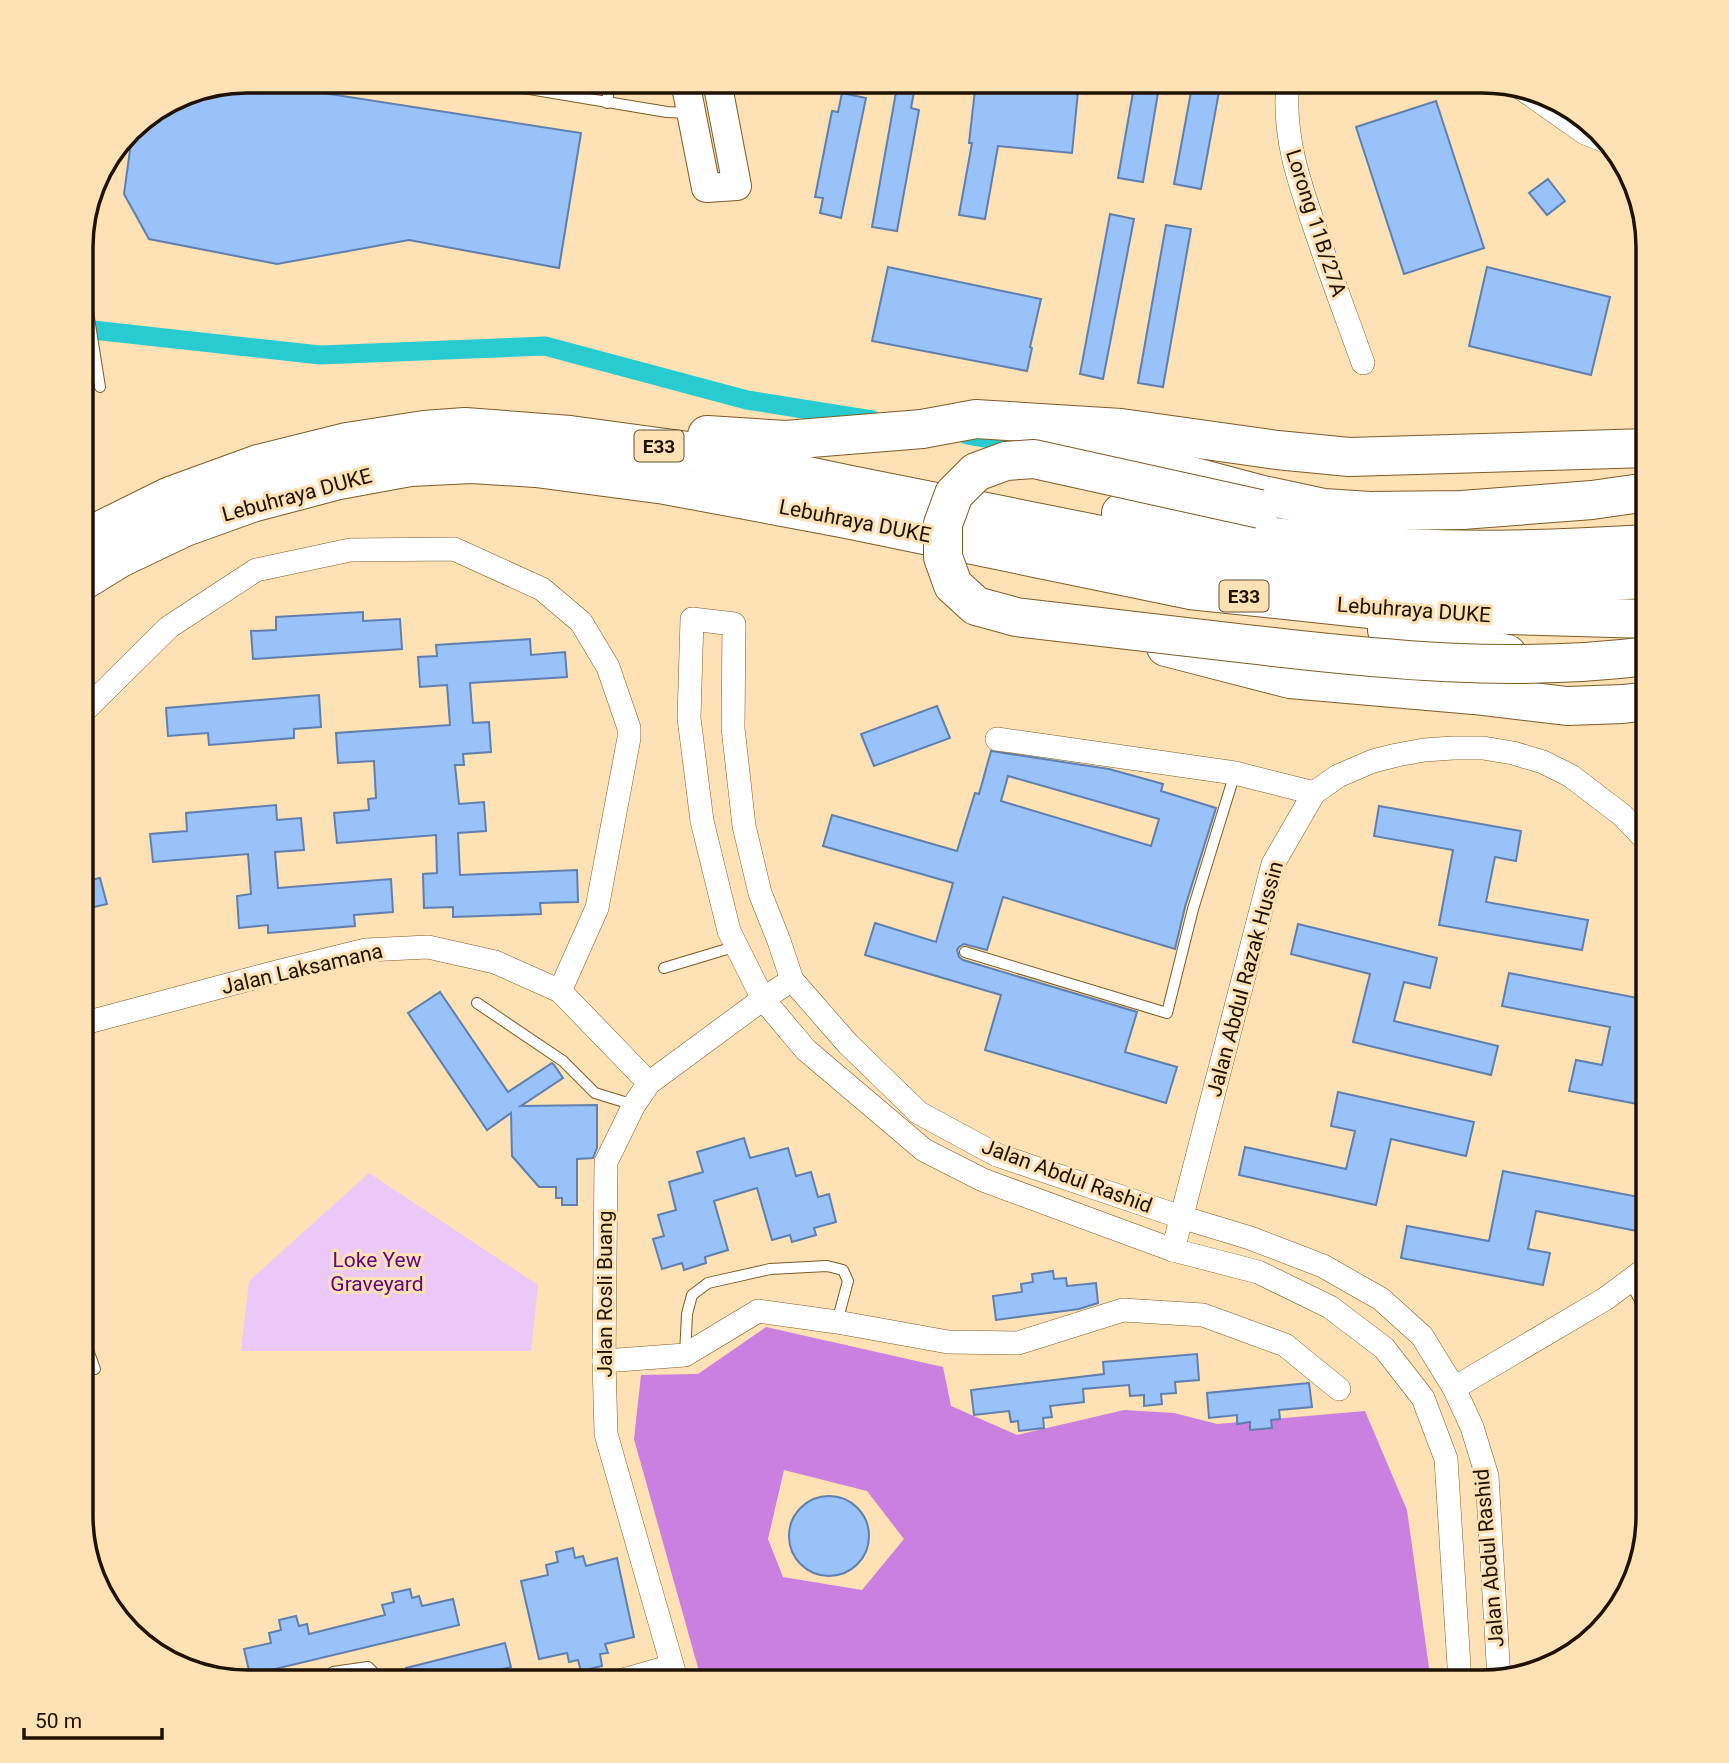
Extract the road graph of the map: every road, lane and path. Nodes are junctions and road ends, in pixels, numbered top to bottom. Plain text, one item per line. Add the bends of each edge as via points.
1 (552, 93) edge
2 (608, 93) edge
3 (687, 93) edge
4 (722, 93) edge
5 (1286, 93) edge
6 (607, 103) junction
7 (1552, 110) edge
8 (691, 113) junction
9 (1585, 133) edge
10 (93, 343) edge
11 (1363, 363) dead end
12 (100, 387) dead end
13 (464, 427) junction
14 (922, 429) junction
15 (1636, 449) edge
16 (851, 485) junction
17 (1636, 494) edge
18 (1636, 506) edge
19 (1636, 514) edge
20 (1568, 516) junction
21 (93, 534) edge
22 (1636, 545) edge
23 (93, 575) edge
24 (1636, 580) edge
25 (1190, 590) junction
26 (1636, 619) edge
27 (1077, 624) junction
28 (1636, 655) edge
29 (1636, 656) edge
30 (93, 702) edge
31 (1636, 702) edge
32 (997, 739) dead end
33 (1235, 773) junction
34 (1314, 793) junction
35 (1636, 830) edge
36 (737, 946) junction
37 (965, 952) dead end
38 (664, 968) dead end
39 (792, 980) junction
40 (560, 991) junction
41 (763, 999) junction
42 (477, 1003) dead end
43 (93, 1021) edge
44 (649, 1083) junction
45 (634, 1105) junction
46 (1181, 1217) junction
47 (1173, 1250) junction
48 (1636, 1276) edge
49 (1629, 1282) junction
50 (1636, 1294) edge
51 (837, 1322) junction
52 (685, 1355) junction
53 (604, 1361) junction
54 (93, 1363) edge
55 (95, 1368) dead end
56 (1454, 1388) junction
57 (1339, 1390) dead end
58 (1498, 1669) edge
59 (347, 1670) edge
60 (371, 1670) edge
61 (673, 1670) edge
62 (1459, 1670) edge

1 - 6 lane
2 - 6 lane
3 - 8 street
4 - 8 street via 737,186 706,188
5 - 11 street, Lorong 11B/27A via 1291,150
6 - 8 lane
7 - 9 street
10 - 12 lane
13 - 14 highway via 573,419 786,440
13 - 16 highway, Lebuhraya DUKE / E33 via 645,444
13 - 21 highway, Lebuhraya DUKE / E33 via 347,442 258,464 170,496
14 - 15 highway via 976,419 1041,422 1349,457
14 - 17 highway via 1077,447 1324,508 1462,510
16 - 22 highway via 984,491 1258,536 1342,544 1510,550
16 - 24 highway, Lebuhraya DUKE / E33 via 1255,566 1423,579 1558,583
18 - 20 highway
19 - 20 highway
20 - 27 highway, bridge via 1417,526 1353,523 1293,516 1034,459 1006,461 976,472 954,494 943,524 943,557 953,585 976,606 1016,617
23 - 25 highway, Lebuhraya DUKE / E33 via 184,527 251,503 410,467 472,464 666,485
25 - 26 highway, Lebuhraya DUKE / E33 via 1398,612
25 - 28 highway via 1525,658
27 - 29 highway, bridge via 1443,663 1544,664
27 - 31 highway, bridge via 1290,678 1567,706
30 - 40 street via 169,627 256,570 350,550 454,549 542,589 581,621 608,667 629,728 597,908
32 - 33 street
33 - 34 street
33 - 37 lane via 1167,1013
34 - 35 street, Jalan Abdul Razak Hussin via 1345,772 1373,761 1424,750 1483,748 1543,762 1571,776
34 - 46 street, Jalan Abdul Razak Hussin via 1273,864
36 - 38 lane
36 - 39 street, Jalan Abdul Rashid via 729,931 700,808 689,718 692,619 734,624 733,728 744,826 760,893
36 - 41 street, Jalan Abdul Rashid
39 - 41 street, Jalan Rosli Buang
39 - 46 street, Jalan Abdul Rashid via 848,1044 919,1113 997,1155
40 - 43 street, Jalan Laksamana via 495,962 428,947 366,950
40 - 44 street, Jalan Laksamana
41 - 44 street, Jalan Rosli Buang
41 - 47 street, Jalan Abdul Rashid via 806,1049 924,1150 983,1180
42 - 45 lane via 563,1061 595,1093
44 - 45 street, Jalan Rosli Buang
45 - 53 street, Jalan Rosli Buang via 606,1162
46 - 47 street, Jalan Abdul Razak Hussin
46 - 56 street, Jalan Abdul Rashid via 1323,1266 1381,1299 1422,1336
47 - 62 street, Jalan Abdul Rashid via 1258,1272 1330,1307 1384,1348 1423,1398 1446,1459
48 - 49 street
49 - 50 lane
49 - 56 street
51 - 52 street via 758,1311
51 - 52 lane via 848,1281 843,1270 827,1266 770,1269 708,1283 692,1295
51 - 57 street via 948,1342 1018,1343 1123,1310 1203,1315 1285,1345
52 - 53 street
53 - 61 street, Jalan Rosli Buang via 606,1434
54 - 55 lane
56 - 58 street, Jalan Abdul Rashid via 1487,1476
59 - 60 lane

